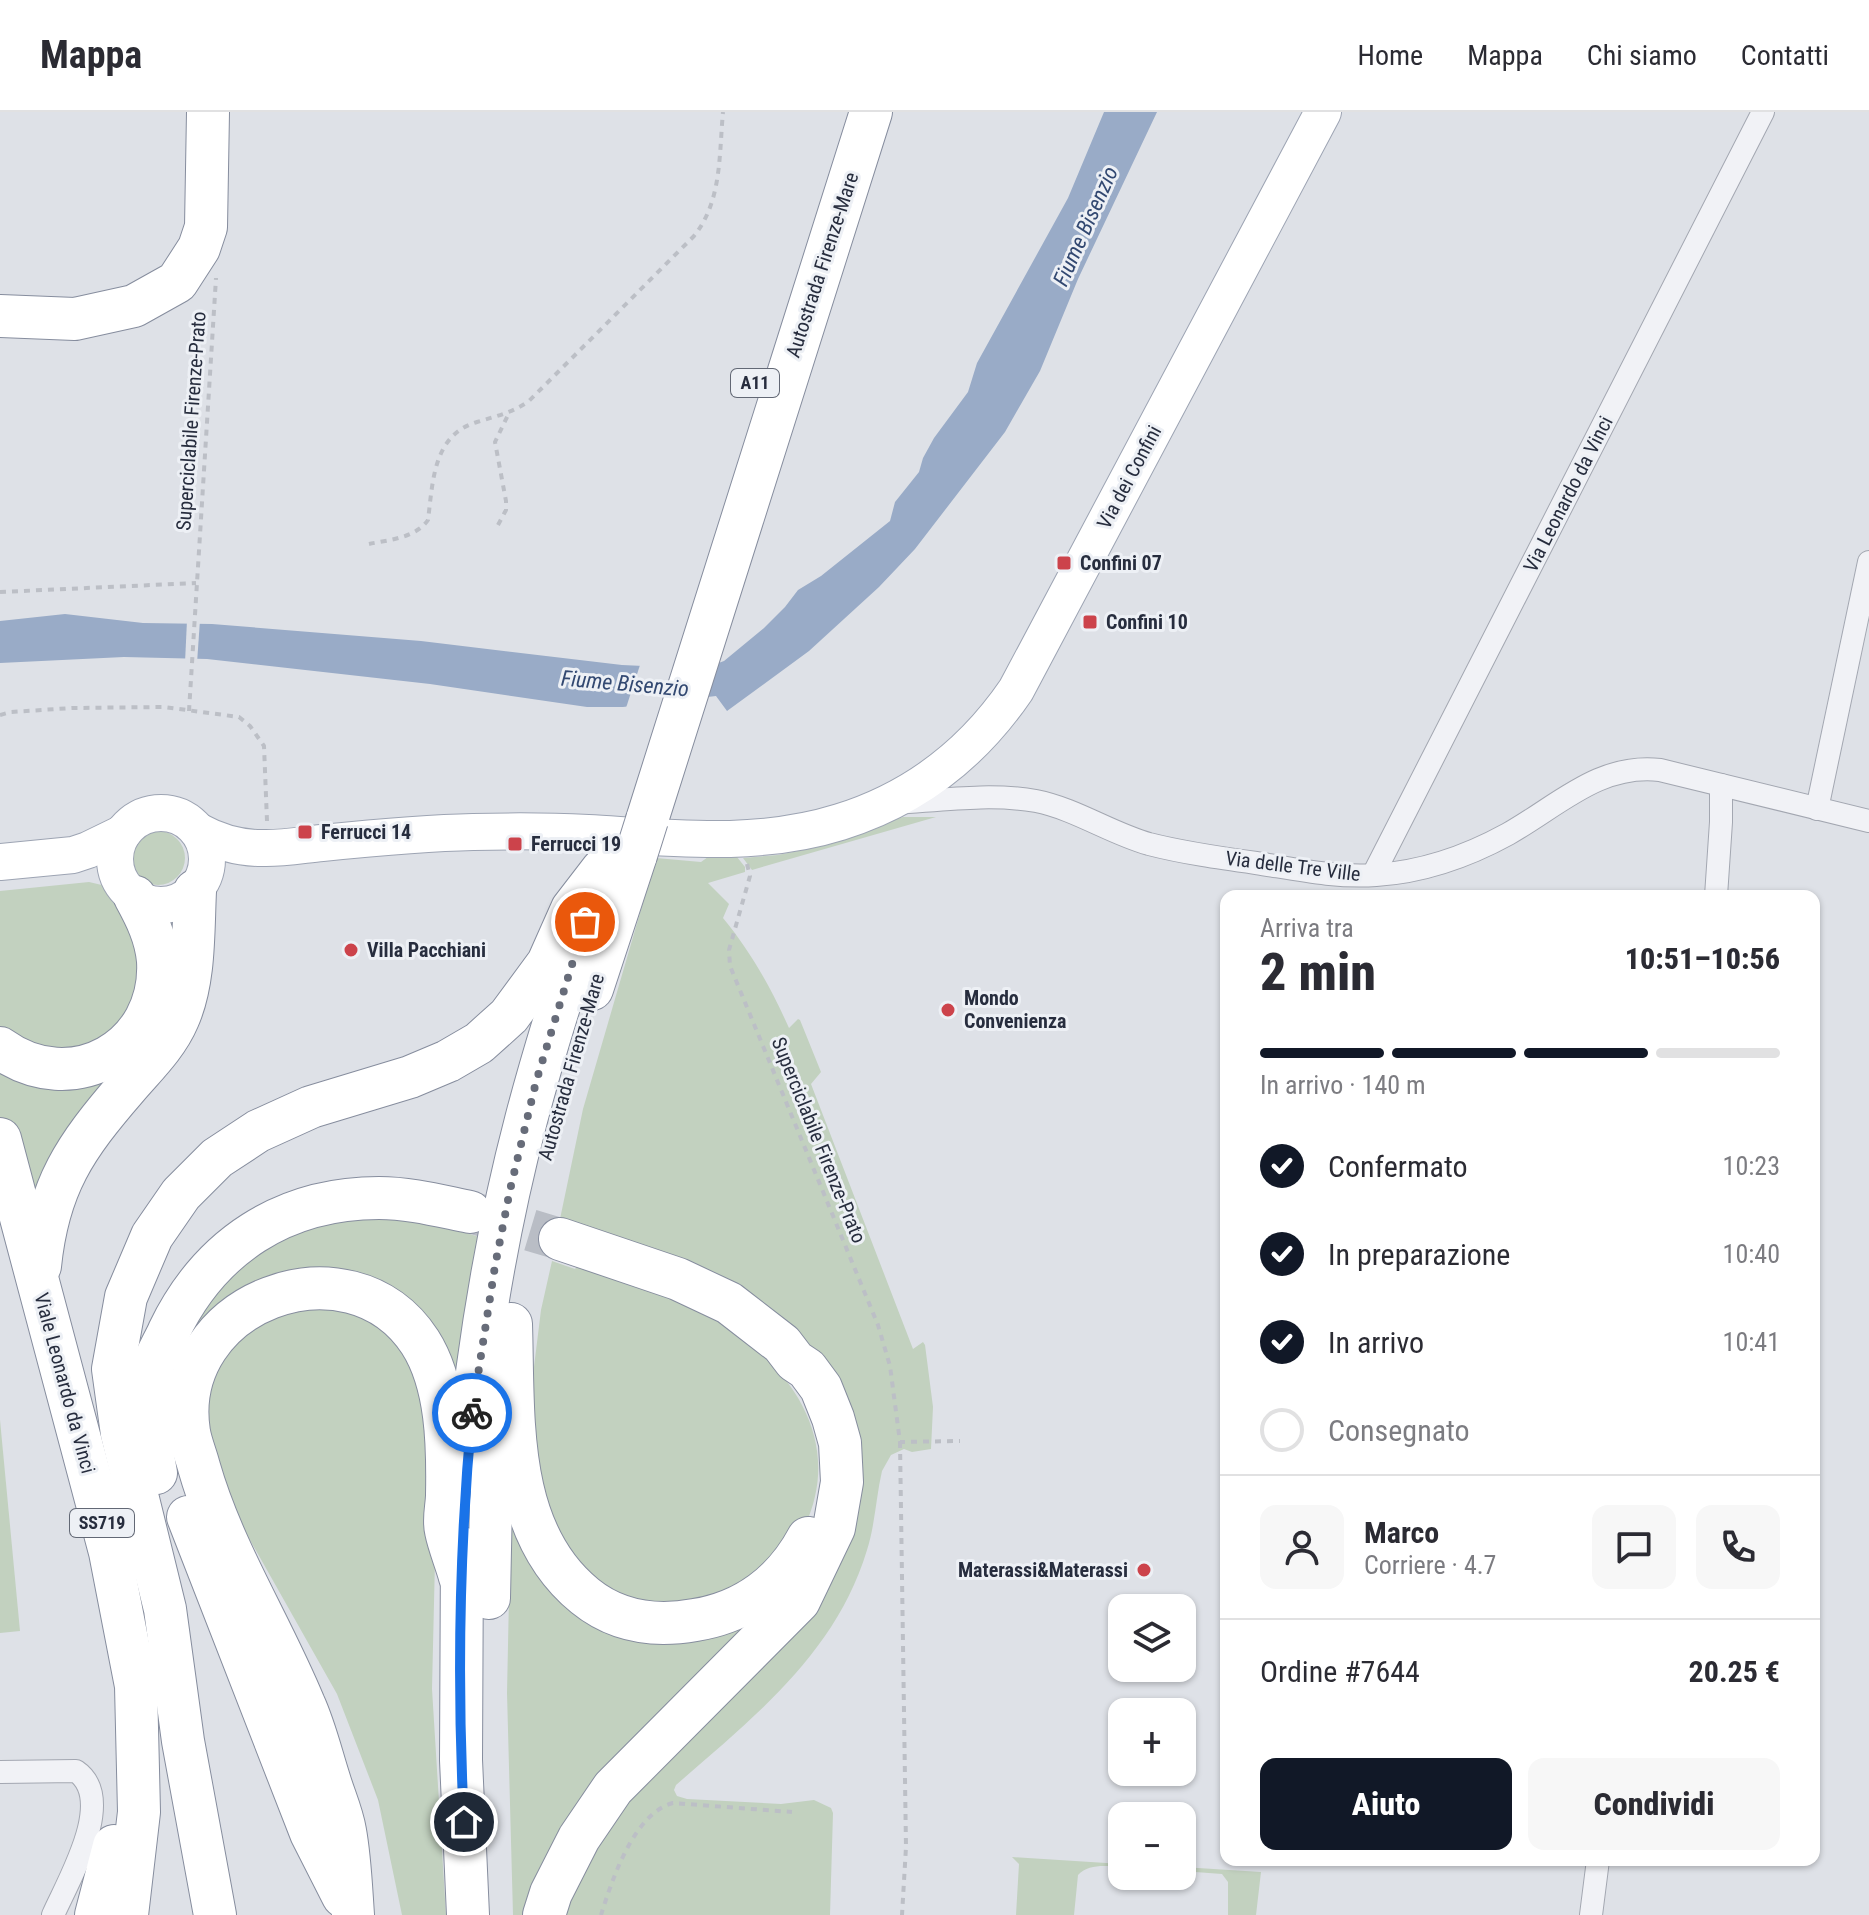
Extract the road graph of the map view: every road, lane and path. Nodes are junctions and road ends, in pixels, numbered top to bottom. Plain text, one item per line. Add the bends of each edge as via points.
1 (208, 112) edge
2 (723, 112) edge
3 (842, 112) edge
4 (871, 112) edge
5 (1323, 112) edge
6 (1763, 112) edge
7 (216, 277) dead end
8 (0, 316) edge
9 (509, 413) junction
10 (498, 525) dead end
11 (369, 544) dead end
12 (1869, 562) edge
13 (196, 583) junction
14 (0, 592) edge
15 (1864, 606) edge
16 (684, 654) junction
17 (189, 711) junction
18 (0, 715) edge
19 (1721, 785) junction
20 (888, 803) junction
21 (1817, 809) junction
22 (1869, 821) edge
23 (198, 831) junction
24 (123, 833) junction
25 (259, 838) junction
26 (622, 843) junction
27 (744, 860) dead end
28 (0, 862) edge
29 (1373, 875) junction
30 (200, 884) junction
31 (0, 886) edge
32 (1716, 890) edge
33 (129, 891) junction
34 (0, 1048) edge
35 (0, 1139) edge
36 (0, 1211) edge
37 (470, 1212) tunnel mouth
38 (560, 1239) tunnel mouth
39 (0, 1254) edge
40 (39, 1283) junction
41 (176, 1317) junction
42 (511, 1324) junction
43 (795, 1361) junction
44 (50, 1407) junction
45 (960, 1441) dead end
46 (900, 1442) junction
47 (460, 1577) junction
48 (0, 1772) edge
49 (792, 1812) dead end
50 (114, 1845) junction
51 (1597, 1866) edge
52 (53, 1915) edge
53 (96, 1915) edge
54 (106, 1915) edge
55 (127, 1915) edge
56 (218, 1915) edge
57 (353, 1915) edge
58 (468, 1915) edge
59 (495, 1915) edge
60 (544, 1915) edge
61 (601, 1915) edge
62 (902, 1915) edge
63 (1591, 1915) edge

1 - 8 highway via 206,227 177,282 134,306 75,319
2 - 9 path via 713,204 704,225 549,382
3 - 16 highway, Autostrada Firenze-Mare / A11
4 - 16 highway, Autostrada Firenze-Mare / A11
5 - 20 main road, Via dei Confini via 1016,690 971,746
6 - 29 street, Via Leonardo da Vinci
7 - 13 path, Superciclabile Firenze-Prato
9 - 10 path via 495,442 506,501
9 - 11 path via 466,425 450,436 439,456 423,527
12 - 15 street
13 - 14 path
13 - 17 path, Superciclabile Firenze-Prato
15 - 21 street
16 - 26 highway, Autostrada Firenze-Mare / A11
17 - 18 path via 72,708
17 - 25 path via 239,717 264,746 267,822
19 - 21 street, Via delle Tre Ville
19 - 29 street, Via delle Tre Ville via 1660,770 1615,772 1478,848 1426,867
19 - 32 street
20 - 25 main road, Via dei Confini via 806,831 755,839 528,831
20 - 29 street, Via delle Tre Ville via 1034,801 1149,844 1277,866
21 - 22 street, Via delle Tre Ville
23 - 24 main road via 176,815 161,812 133,822
23 - 25 main road via 221,843
23 - 30 main road via 208,861
24 - 28 main road via 73,855
24 - 33 main road via 115,859
25 - 30 main road
26 - 42 highway, Autostrada Firenze-Mare / A11 via 584,1014 549,1137
26 - 47 highway, Autostrada Firenze-Mare / A11 via 536,1082 510,1190 472,1408
26 - 56 highway via 572,909 548,963 509,1016 448,1061 311,1107 258,1131 217,1158 181,1194 152,1236 126,1297 113,1369 122,1434 165,1609 183,1741
27 - 46 path, Superciclabile Firenze-Prato via 750,876 729,950 730,966 878,1325 890,1366
30 - 33 main road via 185,899 160,906
30 - 40 highway via 180,1015 166,1041 69,1163 51,1205
31 - 33 main road via 87,877 103,878
33 - 34 highway via 150,926 158,962 154,998 136,1034 112,1055 81,1068 47,1069
35 - 40 highway, Viale Leonardo da Vinci / SS719
36 - 44 highway, Viale Leonardo da Vinci / SS719
37 - 41 highway via 378,1198 300,1212 228,1250 198,1280
38 - 43 highway via 678,1279 729,1303 782,1344
39 - 44 highway via 31,1364
40 - 55 highway, Viale Leonardo da Vinci / SS719 via 110,1552 136,1686 139,1812
41 - 56 highway via 152,1369 148,1430 190,1600 212,1734
41 - 57 highway via 164,1427 186,1510 311,1833
42 - 43 highway via 516,1444 534,1529 569,1583 601,1608 646,1623 677,1623 732,1610 760,1596 802,1549 825,1490 827,1464 816,1414
42 - 59 highway, Autostrada Firenze-Mare / A11 via 491,1501 488,1712
43 - 60 highway via 821,1388 840,1443 842,1482 829,1542 799,1601 613,1788 579,1838
44 - 50 highway, Viale Leonardo da Vinci / SS719 via 92,1559 117,1689 120,1808
45 - 46 path
46 - 62 path, Superciclabile Firenze-Prato via 906,1847
47 - 57 highway via 445,1528 446,1458 435,1370 401,1321 380,1304 353,1294 311,1289 265,1298 222,1326 199,1364 188,1403 189,1432 212,1510 305,1706 345,1829
47 - 58 highway, Autostrada Firenze-Mare / A11
48 - 52 street via 76,1771 90,1786 90,1826
49 - 61 path via 663,1805 632,1841
50 - 53 highway
50 - 54 highway, Viale Leonardo da Vinci / SS719
51 - 63 street

